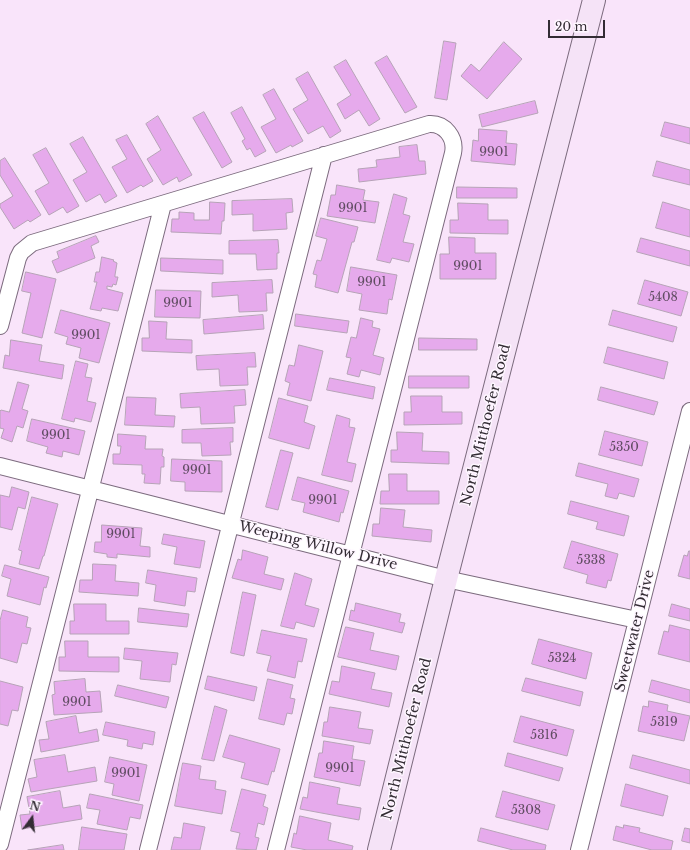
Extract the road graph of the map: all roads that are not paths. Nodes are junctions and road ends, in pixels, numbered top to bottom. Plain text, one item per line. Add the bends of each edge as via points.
1 (594, 0) edge
2 (324, 155) junction
3 (162, 204) junction
4 (0, 326) edge
5 (690, 411) edge
6 (0, 466) edge
7 (90, 489) junction
8 (230, 524) junction
9 (351, 555) junction
10 (446, 578) junction
11 (637, 620) junction
12 (0, 844) edge
13 (148, 850) edge
14 (276, 850) edge
15 (380, 850) edge
16 (579, 850) edge

1 - 10 main road, North Mitthoefer Road
2 - 3 street
2 - 8 street
2 - 9 street via 434,124 448,132 454,144
3 - 4 street via 29,245 21,252 16,264
3 - 7 street
5 - 11 street, Sweetwater Drive
6 - 7 street, Weeping Willow Drive
7 - 8 street, Weeping Willow Drive
7 - 12 street
8 - 9 street, Weeping Willow Drive
8 - 13 street
9 - 10 street, Weeping Willow Drive
9 - 14 street
10 - 11 street, Weeping Willow Drive
10 - 15 main road, North Mitthoefer Road
11 - 16 street, Sweetwater Drive

